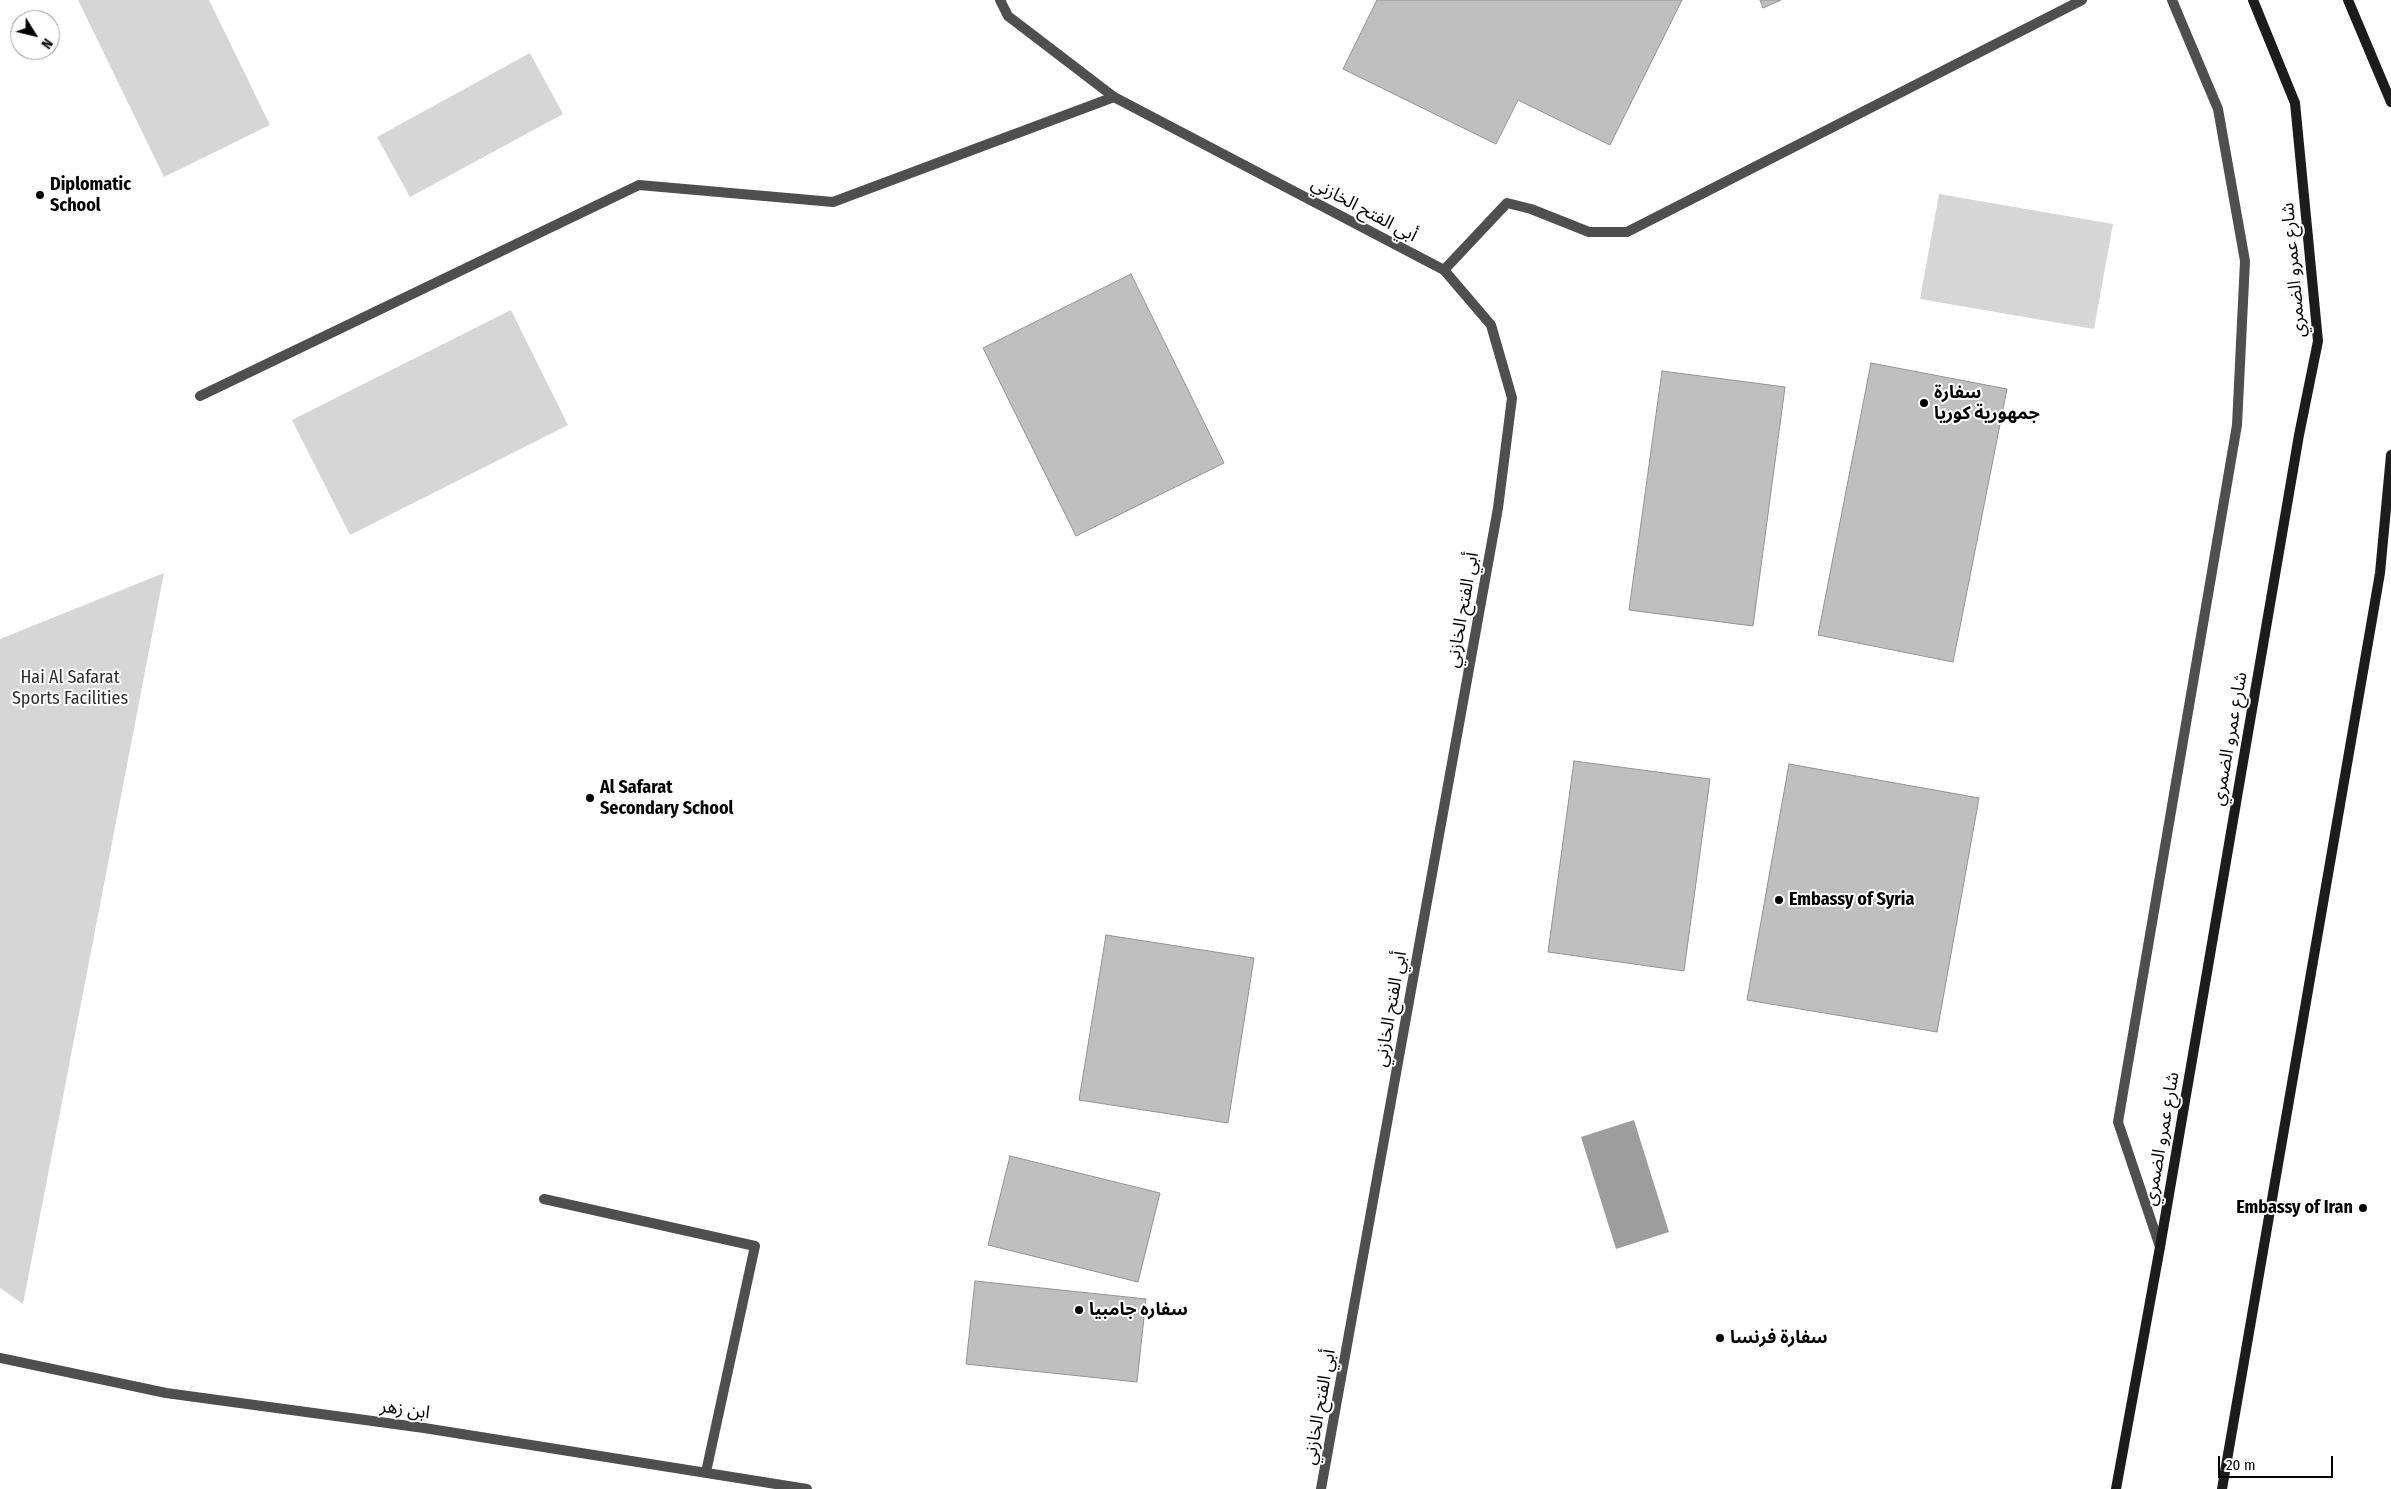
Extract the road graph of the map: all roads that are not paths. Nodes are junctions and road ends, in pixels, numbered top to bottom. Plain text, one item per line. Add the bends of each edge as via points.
1 (1000, 0) edge
2 (2082, 0) edge
3 (2172, 0) edge
4 (2253, 0) edge
5 (2348, 0) edge
6 (1114, 98) junction
7 (2391, 102) edge
8 (1444, 270) junction
9 (200, 396) dead end
10 (2391, 455) edge
11 (544, 1199) dead end
12 (2160, 1248) junction
13 (0, 1358) edge
14 (706, 1472) junction
15 (807, 1489) edge
16 (1321, 1489) edge
17 (2116, 1489) edge
18 (2222, 1489) edge

1 - 6 street, أبي الفتح الخازني via 1008,16
2 - 8 street via 1627,232 1589,232 1507,203
3 - 12 street via 2218,109 2245,261 2237,425 2118,1122
4 - 12 street, شارع عمرو الضمري via 2295,103 2318,341 2297,444
5 - 7 street
6 - 8 street, أبي الفتح الخازني
6 - 9 street via 834,202 639,186
8 - 16 street, أبي الفتح الخازني via 1491,325 1512,398 1498,508
10 - 18 street via 2380,573
11 - 14 street via 754,1246
12 - 17 street, شارع عمرو الضمري
13 - 14 street, ابن زهر via 166,1393 424,1428
14 - 15 street, ابن زهر

